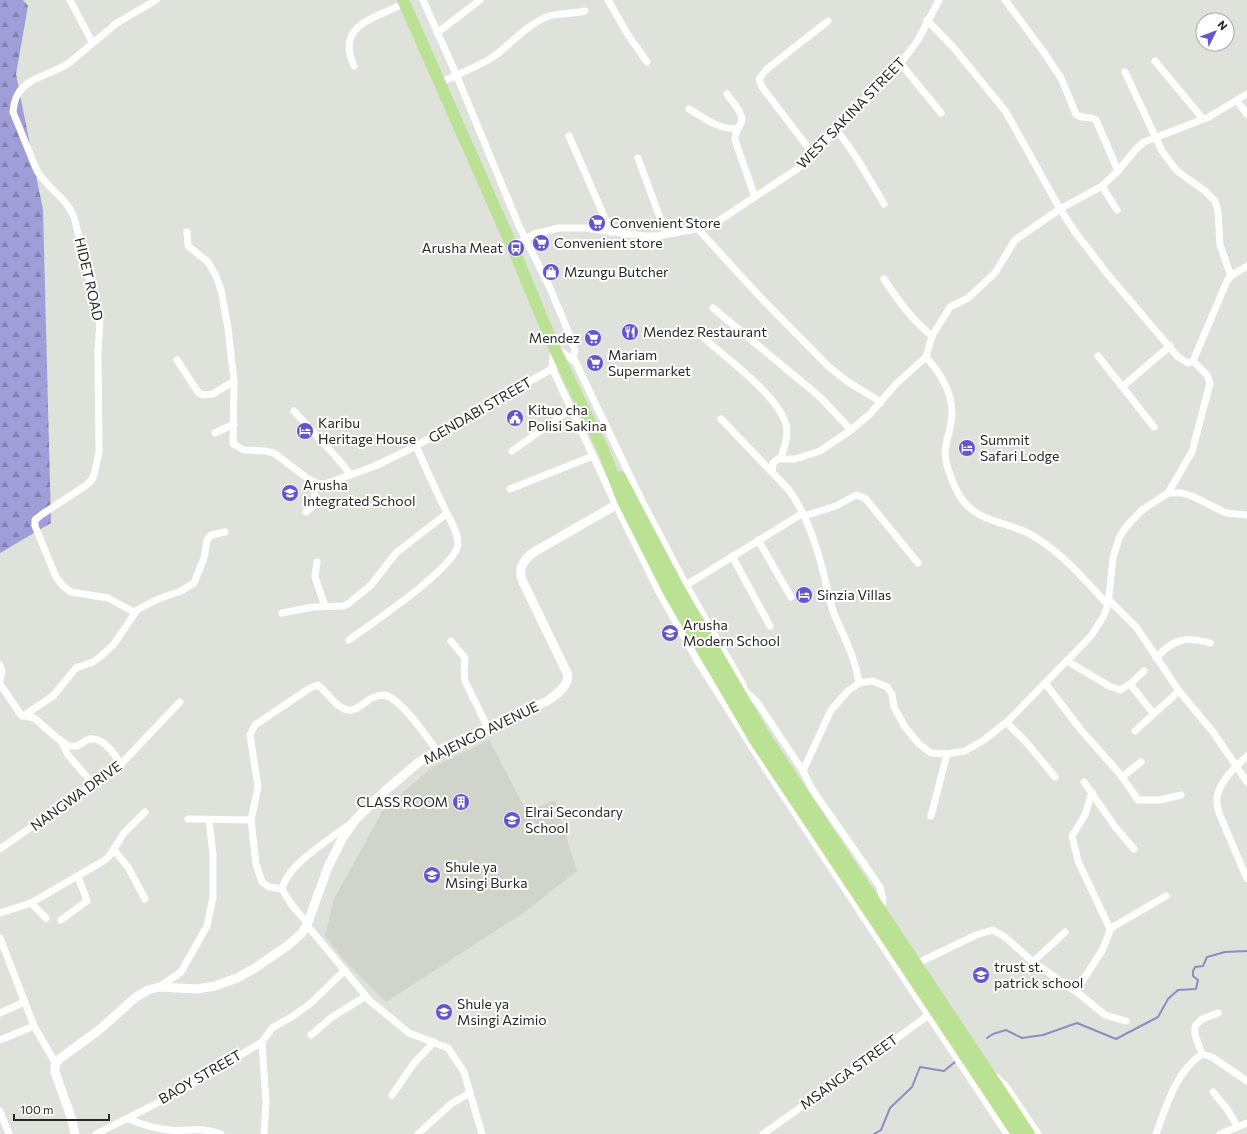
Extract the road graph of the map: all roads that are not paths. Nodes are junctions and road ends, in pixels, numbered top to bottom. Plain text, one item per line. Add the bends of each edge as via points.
1 (70, 0) edge
2 (156, 0) edge
3 (424, 0) edge
4 (480, 0) edge
5 (608, 0) edge
6 (939, 0) edge
7 (1004, 0) edge
8 (404, 2) edge
9 (585, 11) dead end
10 (828, 20) dead end
11 (928, 20) junction
12 (437, 33) junction
13 (92, 42) junction
14 (1156, 61) dead end
15 (647, 62) dead end
16 (901, 64) junction
17 (354, 66) dead end
18 (1125, 72) dead end
19 (456, 74) junction
20 (440, 83) junction
21 (727, 94) dead end
22 (1247, 94) edge
23 (1237, 101) junction
24 (689, 109) dead end
25 (941, 113) dead end
26 (1247, 114) edge
27 (1203, 119) junction
28 (737, 128) junction
29 (837, 130) junction
30 (569, 136) dead end
31 (1156, 137) junction
32 (813, 154) junction
33 (638, 158) dead end
34 (1118, 171) junction
35 (1102, 186) junction
36 (755, 197) junction
37 (884, 204) dead end
38 (1060, 209) junction
39 (1116, 210) dead end
40 (698, 229) junction
41 (187, 232) dead end
42 (611, 232) junction
43 (666, 234) junction
44 (526, 239) junction
45 (512, 247) junction
46 (1247, 266) edge
47 (1231, 276) junction
48 (884, 279) dead end
49 (713, 308) dead end
50 (932, 336) junction
51 (705, 339) dead end
52 (1170, 346) junction
53 (1098, 356) dead end
54 (926, 357) junction
55 (177, 360) dead end
56 (1193, 361) junction
57 (562, 364) junction
58 (234, 381) junction
59 (1122, 387) junction
60 (881, 402) junction
61 (571, 409) junction
62 (294, 412) dead end
63 (721, 419) dead end
64 (234, 424) junction
65 (1154, 427) dead end
66 (850, 430) junction
67 (215, 433) dead end
68 (416, 446) junction
69 (512, 451) dead end
70 (599, 454) junction
71 (781, 458) junction
72 (772, 472) junction
73 (351, 475) junction
74 (316, 483) junction
75 (620, 484) junction
76 (510, 489) dead end
77 (1168, 493) junction
78 (618, 504) junction
79 (306, 512) dead end
80 (446, 514) junction
81 (804, 515) junction
82 (1247, 515) edge
83 (225, 532) dead end
84 (758, 540) junction
85 (732, 556) junction
86 (317, 562) dead end
87 (918, 563) dead end
88 (682, 587) junction
89 (792, 597) dead end
90 (1108, 602) junction
91 (325, 606) junction
92 (134, 612) junction
93 (282, 613) dead end
94 (770, 626) dead end
95 (349, 640) dead end
96 (451, 641) dead end
97 (1210, 643) dead end
98 (1156, 658) junction
99 (1067, 661) junction
100 (0, 665) edge
101 (1144, 671) dead end
102 (0, 683) edge
103 (859, 683) junction
104 (1045, 683) junction
105 (1130, 684) junction
106 (744, 690) junction
107 (1179, 691) junction
108 (180, 702) dead end
109 (747, 705) junction
110 (1153, 713) junction
111 (24, 716) junction
112 (1006, 723) junction
113 (488, 728) junction
114 (1135, 731) dead end
115 (62, 742) junction
116 (437, 751) junction
117 (946, 754) junction
118 (1247, 756) edge
119 (1141, 762) dead end
120 (121, 764) junction
121 (1237, 766) junction
122 (802, 771) junction
123 (1055, 777) dead end
124 (1122, 777) junction
125 (1084, 782) dead end
126 (1247, 782) edge
127 (94, 784) junction
128 (1092, 792) junction
129 (1181, 795) dead end
130 (145, 812) dead end
131 (931, 816) dead end
132 (188, 819) dead end
133 (356, 819) junction
134 (209, 820) junction
135 (251, 820) junction
136 (0, 849) edge
137 (1134, 849) dead end
138 (114, 850) junction
139 (78, 876) junction
140 (1247, 879) edge
141 (282, 889) junction
142 (1166, 896) dead end
143 (145, 900) dead end
144 (31, 903) junction
145 (881, 910) junction
146 (0, 913) edge
147 (46, 918) dead end
148 (61, 920) dead end
149 (307, 924) junction
150 (1110, 929) junction
151 (1065, 932) dead end
152 (0, 938) edge
153 (1033, 962) junction
154 (916, 964) junction
155 (345, 970) junction
156 (159, 987) junction
157 (1076, 991) junction
158 (366, 996) junction
159 (24, 1002) junction
160 (931, 1013) junction
161 (1218, 1013) dead end
162 (0, 1014) edge
163 (1126, 1021) dead end
164 (34, 1026) junction
165 (311, 1035) dead end
166 (0, 1040) edge
167 (262, 1042) junction
168 (434, 1042) junction
169 (1202, 1054) junction
170 (56, 1064) junction
171 (986, 1067) junction
172 (1247, 1081) edge
173 (1213, 1092) dead end
174 (470, 1093) junction
175 (392, 1094) dead end
176 (0, 1111) edge
177 (128, 1119) junction
178 (1247, 1123) edge
179 (1238, 1126) junction
180 (9, 1134) edge
181 (75, 1134) edge
182 (96, 1134) edge
183 (221, 1134) edge
184 (264, 1134) edge
185 (418, 1134) edge
186 (482, 1134) edge
187 (763, 1134) edge
188 (1007, 1134) edge
189 (1017, 1134) edge
190 (1029, 1134) edge
191 (1038, 1134) edge
192 (1156, 1134) edge
193 (1220, 1134) edge

1 - 13 street
2 - 13 street, HIDET ROAD via 117,23
3 - 12 street
4 - 12 street
5 - 15 street
6 - 11 street, WEST SAKINA STREET
7 - 34 street via 1061,78 1076,114 1079,117 1092,117 1096,120
8 - 17 street via 362,24 354,31 348,48
8 - 20 highway
9 - 19 street via 544,18 490,59
10 - 32 street via 767,69 759,79 762,87
11 - 16 street, WEST SAKINA STREET
11 - 38 street via 1006,112
12 - 19 street
13 - 92 street, HIDET ROAD via 69,63 28,83 17,95 14,103 13,112 37,171 69,206 74,217 100,320 100,444 94,475 85,486 49,508 34,523 56,577 63,586 71,592 108,598
14 - 27 street
16 - 25 street
16 - 29 street, WEST SAKINA STREET
18 - 31 street
19 - 20 street
19 - 44 street
20 - 45 highway
21 - 28 street via 742,116
22 - 23 street
23 - 26 street
23 - 27 street
24 - 28 street via 726,128
27 - 31 street
28 - 36 street via 735,140
29 - 32 street, WEST SAKINA STREET
29 - 37 street
30 - 42 street
31 - 34 street via 1136,149
31 - 47 street via 1162,151 1177,171 1206,191 1214,201 1218,211 1220,245
32 - 36 street, WEST SAKINA STREET via 797,169
33 - 43 street
34 - 35 street
35 - 38 street
35 - 39 street
36 - 40 street, WEST SAKINA STREET via 710,226
38 - 50 street via 1015,240 1000,268 968,298 950,307
38 - 52 street via 1109,276
40 - 43 street, WEST SAKINA STREET
40 - 60 street via 762,299 829,366 848,382
41 - 58 street via 188,246 208,262 221,290
42 - 43 street, WEST SAKINA STREET via 644,236
42 - 44 street, WEST SAKINA STREET via 571,227 546,231
44 - 45 street, WEST SAKINA STREET
44 - 57 street via 550,288 575,350
45 - 57 highway
46 - 47 street
47 - 56 street
48 - 50 street via 902,307
49 - 66 street via 820,397
50 - 54 street
51 - 71 street via 750,378 782,414 787,432
52 - 56 street via 1183,361
52 - 59 street
53 - 59 street
54 - 60 street
54 - 90 street via 942,376 949,395 952,413 945,458 961,498 987,519 1037,538
55 - 58 street via 202,395 212,394
56 - 77 street via 1207,375 1210,383 1192,452
57 - 61 street
57 - 68 street, GENDABI STREET
57 - 70 highway
57 - 88 street via 642,501
58 - 64 street
59 - 65 street
60 - 66 street
61 - 69 street
61 - 70 street
62 - 73 street
63 - 72 street
64 - 67 street
64 - 74 street via 233,442 239,448 274,453
66 - 71 street via 810,455 794,459
68 - 73 street, GENDABI STREET
68 - 80 street
70 - 75 highway
70 - 76 street
70 - 78 street
71 - 72 street via 773,463
72 - 81 street via 789,490
73 - 74 street, GENDABI STREET via 325,484
74 - 79 street via 314,492 317,503
75 - 78 highway
75 - 88 highway
77 - 82 street via 1192,496 1226,513
77 - 90 street via 1142,510 1119,538 1113,558
78 - 113 street, MAJENGO AVENUE via 534,552 524,562 520,571 521,578 568,678 561,691 550,699
78 - 160 highway via 756,740
80 - 91 street via 396,553 363,593 343,606
80 - 95 street via 458,543 453,556 407,598
81 - 84 street
81 - 87 street via 836,506 860,495
81 - 103 street via 822,565 834,611 855,660
83 - 92 street via 211,535 207,540 202,564 190,586
84 - 85 street
84 - 89 street
85 - 88 street
85 - 94 street
86 - 91 street via 314,577
88 - 106 street
88 - 109 highway
90 - 98 street via 1137,628
90 - 99 street via 1103,617 1091,636
91 - 93 street
92 - 111 street via 114,644 93,662 76,668 52,696
96 - 113 street via 465,658 466,681
97 - 98 street via 1184,639 1167,648
98 - 107 street
99 - 104 street
99 - 105 street via 1114,689 1120,690
100 - 102 street
101 - 105 street
102 - 111 street
103 - 117 street via 872,681 887,687 892,694 894,707 918,744 931,753
103 - 122 street via 831,710
104 - 112 street
104 - 124 street
105 - 110 street
106 - 109 street
106 - 122 street via 757,702
107 - 110 street
107 - 121 street
108 - 120 street, NANGWA DRIVE
109 - 145 highway via 764,736
110 - 114 street
111 - 115 street via 34,718
112 - 117 street via 966,751
112 - 123 street via 1027,743
113 - 116 street, MAJENGO AVENUE
115 - 120 street via 75,746 89,739 100,741 114,753
115 - 127 street via 68,755
116 - 133 street, MAJENGO AVENUE via 419,762
116 - 135 street via 393,699 382,695 370,699 356,709 348,710 342,708 316,685 257,724 250,733 258,786
117 - 131 street
118 - 121 street
119 - 124 street
120 - 127 street, NANGWA DRIVE
121 - 126 street
121 - 140 street via 1226,779 1216,801
122 - 145 street via 880,887 883,899
124 - 129 street via 1138,800 1160,800
125 - 128 street
127 - 136 street, NANGWA DRIVE
128 - 137 street via 1116,828
128 - 150 street via 1085,815 1072,836 1078,861
130 - 138 street via 124,833
132 - 134 street
133 - 141 street via 296,867 285,878
133 - 149 street, MAJENGO AVENUE via 331,859
134 - 135 street
134 - 156 street via 213,854 213,897 207,926 181,972
135 - 141 street via 260,879 269,887
138 - 139 street via 105,860
138 - 143 street via 128,867
139 - 144 street
139 - 148 street via 87,901
141 - 149 street
142 - 150 street
144 - 146 street
144 - 147 street
145 - 154 highway
149 - 155 street
149 - 156 street, MAJENGO AVENUE via 287,946 227,983 204,989
150 - 157 street via 1103,949
151 - 153 street
152 - 159 street
153 - 154 street via 1005,937 993,930 976,935
153 - 157 street
154 - 171 highway
155 - 158 street
155 - 167 street, BAOY STREET via 311,1003 270,1030
156 - 170 street, MAJENGO AVENUE via 140,994 99,1030 63,1055
157 - 163 street via 1105,1015
158 - 165 street via 332,1017
158 - 168 street via 403,1029
159 - 162 street
159 - 164 street
160 - 187 street, MSANGA STREET
160 - 188 street
160 - 189 highway
161 - 169 street via 1202,1019 1195,1026 1195,1035
164 - 166 street
164 - 170 street
167 - 177 street, BAOY STREET
167 - 184 street via 266,1110
168 - 174 street via 447,1047 454,1056 461,1067
168 - 175 street via 414,1063
169 - 172 street via 1212,1057
169 - 192 street via 1187,1067 1168,1102
170 - 181 street via 55,1072
171 - 190 highway
171 - 191 street via 1005,1085
173 - 179 street
174 - 185 street via 452,1103
174 - 186 street
176 - 180 street
177 - 182 street, BAOY STREET
177 - 183 street via 162,1130 199,1128
178 - 179 street
179 - 193 street

